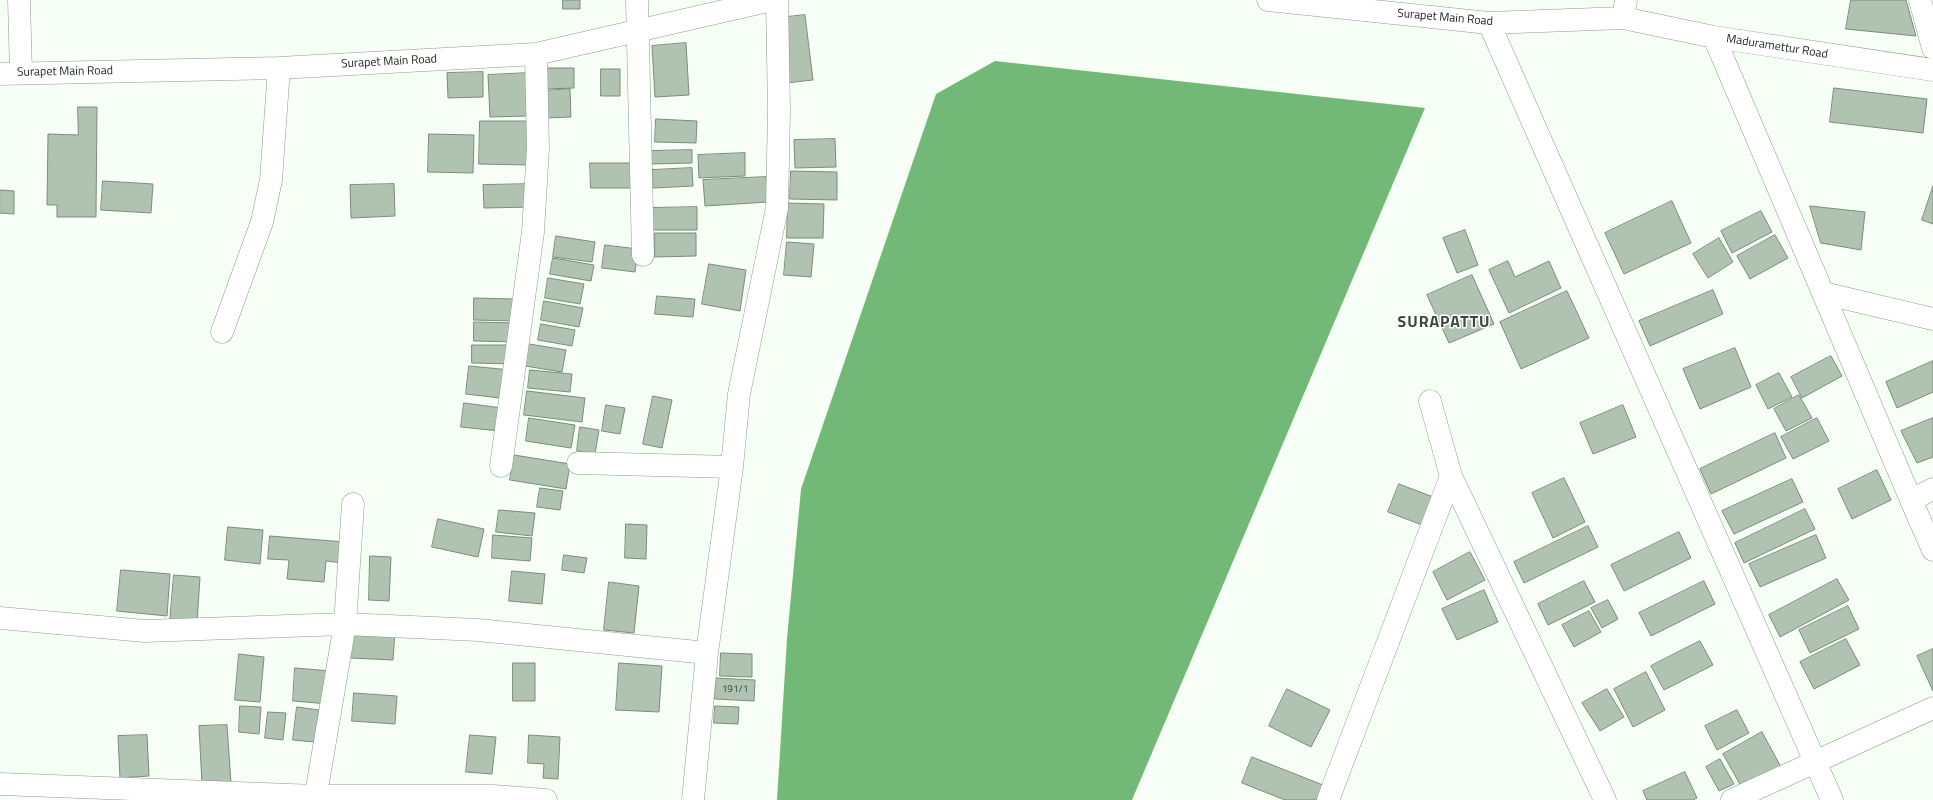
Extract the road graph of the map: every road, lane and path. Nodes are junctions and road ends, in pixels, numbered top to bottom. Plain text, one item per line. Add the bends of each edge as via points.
1 (19, 0) edge
2 (637, 0) edge
3 (772, 0) edge
4 (777, 0) edge
5 (1268, 0) edge
6 (1920, 1) edge
7 (1624, 9) edge
8 (1489, 23) junction
9 (638, 31) junction
10 (1714, 38) junction
11 (1933, 48) edge
12 (536, 54) junction
13 (279, 68) junction
14 (1933, 70) edge
15 (10, 73) edge
16 (643, 255) dead end
17 (1823, 293) junction
18 (1933, 319) edge
19 (222, 332) dead end
20 (1430, 401) dead end
21 (578, 463) dead end
22 (501, 466) dead end
23 (732, 467) junction
24 (1451, 476) junction
25 (1933, 490) edge
26 (1911, 500) junction
27 (353, 504) dead end
28 (1933, 550) edge
29 (0, 618) edge
30 (344, 624) junction
31 (707, 653) junction
32 (1933, 708) edge
33 (1817, 762) junction
34 (0, 784) edge
35 (316, 798) edge
36 (546, 800) edge
37 (693, 800) edge
38 (1328, 800) edge
39 (1605, 800) edge
40 (1732, 800) edge
41 (1832, 800) edge

1 - 15 street
2 - 9 street
3 - 9 street, Surapet Main Road
4 - 23 street via 777,208 739,394
5 - 8 street, Surapet Main Road
6 - 11 street
7 - 8 street, Surapet Main Road
7 - 10 street, Maduramettur Road
8 - 33 street
9 - 12 street, Surapet Main Road
9 - 16 street
10 - 14 street, Maduramettur Road
10 - 17 street
12 - 13 street, Surapet Main Road
12 - 22 street via 538,148 533,232
13 - 15 street, Surapet Main Road
13 - 19 street via 271,180 262,222
17 - 18 street
17 - 26 street
20 - 24 street
21 - 23 street
23 - 31 street
24 - 38 street
24 - 39 street
25 - 26 street
26 - 28 street
27 - 30 street
29 - 30 street via 145,631
30 - 31 street via 478,630
30 - 35 street
31 - 37 street
32 - 33 street
33 - 40 street
33 - 41 street
34 - 35 street
35 - 36 street via 493,796

